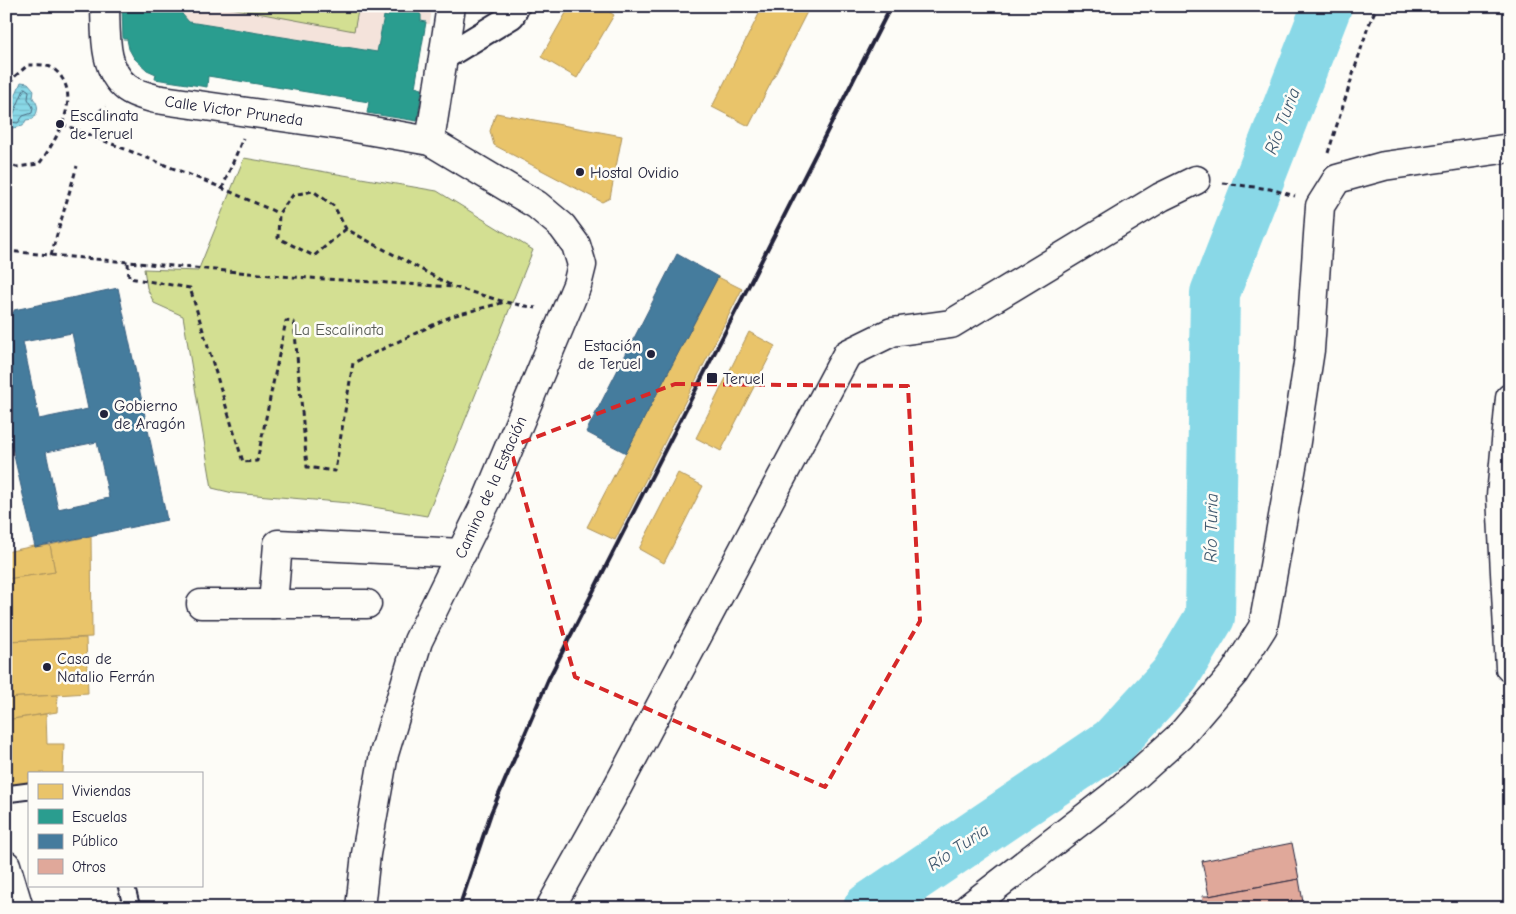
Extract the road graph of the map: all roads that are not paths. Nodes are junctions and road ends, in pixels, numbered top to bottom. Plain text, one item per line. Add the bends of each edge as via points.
1 (105, 6) edge
2 (451, 6) edge
3 (517, 6) edge
4 (443, 58) junction
5 (430, 141) junction
6 (1510, 148) edge
7 (1196, 180) dead end
8 (1510, 398) edge
9 (462, 553) junction
10 (201, 604) dead end
11 (273, 604) junction
12 (367, 604) dead end
13 (1510, 668) edge
14 (28, 791) edge
15 (6, 794) edge
16 (6, 865) edge
17 (126, 886) edge
18 (19, 908) edge
19 (132, 908) edge
20 (360, 908) edge
21 (550, 908) edge
22 (968, 908) edge

1 - 5 main road, Calle Victor Pruneda via 111,69 127,88 138,94
2 - 4 main road
3 - 4 street via 512,16
4 - 5 main road
5 - 9 main road, Camino de la Estación via 537,205 562,226 576,245 582,264 566,313
6 - 22 main road via 1384,166 1337,179 1320,206 1310,350 1263,627 1234,674 1180,736 1114,795
7 - 21 main road via 1160,197 951,324 892,332 848,354
8 - 13 main road via 1501,496
9 - 11 main road via 278,544
9 - 20 main road, Camino de la Estación via 418,641 399,699 382,763
10 - 11 main road
11 - 12 main road
14 - 15 lane
16 - 18 main road
17 - 19 lane

